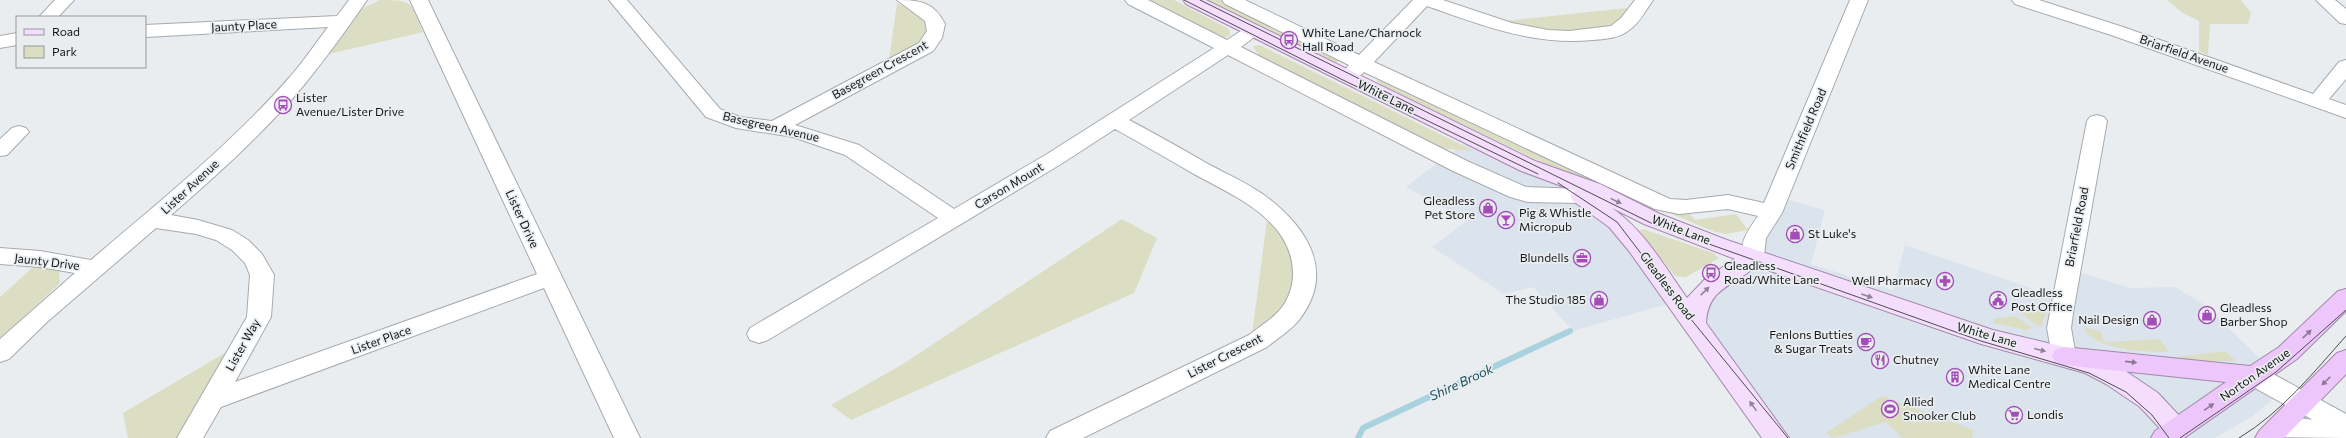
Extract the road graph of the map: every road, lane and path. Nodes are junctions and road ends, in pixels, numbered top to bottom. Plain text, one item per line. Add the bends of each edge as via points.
1 (65, 0) edge
2 (358, 0) edge
3 (419, 0) edge
4 (618, 0) edge
5 (906, 0) edge
6 (1134, 0) edge
7 (1192, 0) edge
8 (1231, 0) edge
9 (1424, 0) edge
10 (1644, 0) edge
11 (1859, 0) edge
12 (2021, 0) edge
13 (2074, 0) edge
14 (2325, 0) edge
15 (49, 16) edge
16 (2346, 19) edge
17 (343, 21) junction
18 (2089, 22) junction
19 (1253, 30) junction
20 (146, 31) edge
21 (16, 39) edge
22 (0, 42) edge
23 (1229, 47) junction
24 (2346, 66) edge
25 (1354, 71) junction
26 (2317, 102) junction
27 (2346, 112) edge
28 (1115, 120) junction
29 (2096, 122) dead end
30 (776, 127) junction
31 (19, 132) dead end
32 (0, 150) edge
33 (1528, 166) junction
34 (1580, 196) junction
35 (1771, 213) junction
36 (954, 219) junction
37 (154, 220) junction
38 (0, 256) edge
39 (1753, 256) junction
40 (94, 268) junction
41 (549, 278) junction
42 (2346, 298) edge
43 (1694, 323) junction
44 (759, 334) dead end
45 (0, 353) edge
46 (2064, 356) junction
47 (2346, 359) edge
48 (2255, 376) junction
49 (212, 400) junction
50 (2304, 402) junction
51 (2346, 426) edge
52 (2273, 434) edge
53 (2175, 435) edge
54 (2346, 437) edge
55 (190, 438) edge
56 (627, 438) edge
57 (1059, 438) edge
58 (1775, 438) edge

1 - 15 street
2 - 17 street, Lister Avenue
3 - 41 street, Lister Drive
4 - 30 street, Basegreen Avenue via 713,113 736,122
5 - 30 street, Basegreen Crescent via 934,19 938,28 934,39 926,47
6 - 23 street
7 - 19 main road, White Lane
8 - 25 street, White Lane
9 - 10 street via 1518,30 1562,37 1604,34 1620,29
9 - 25 street
11 - 35 street, Smithfield Road
12 - 18 street, Briarfield Avenue
13 - 18 street
14 - 16 street
17 - 20 street, Jaunty Place
17 - 37 street, Lister Avenue via 297,81 257,124
18 - 26 street, Briarfield Avenue
19 - 23 street, Carson Mount
19 - 25 main road, White Lane
21 - 22 street
23 - 28 street, Carson Mount
23 - 34 street via 1460,166 1518,192 1528,195
24 - 26 street
25 - 33 main road, White Lane
25 - 35 street, White Lane via 1663,204 1680,208 1723,202 1741,204
26 - 27 street, Briarfield Avenue
28 - 36 street, Carson Mount
28 - 57 street, Lister Crescent via 1255,199 1272,212 1291,232 1304,261 1307,276 1298,301 1282,323 1258,341
29 - 46 street, Briarfield Road via 2061,313 2060,332
30 - 36 street, Basegreen Avenue via 817,137 852,150
31 - 32 street
33 - 34 main road, Gleadless Road
33 -> 39 main road, White Lane via 1592,189 1652,219
34 - 43 main road, Gleadless Road via 1617,222
35 - 39 street, Smithfield Road via 1755,238
36 - 44 street, Carson Mount
37 - 40 street, Lister Avenue
37 - 49 street, Lister Way via 198,227 224,235 240,245 254,259 262,275 259,316
38 - 40 street, Jaunty Drive via 40,259
43 -> 39 main road via 1695,304 1705,288 1734,272
39 -> 46 main road, White Lane via 1982,335
40 - 45 street, Lister Avenue
41 - 49 street, Lister Place
41 - 56 street, Lister Drive
48 -> 42 highway, Norton Avenue via 2288,353
58 -> 43 main road, Gleadless Road
46 -> 48 highway
46 - 53 main road, White Lane via 2094,366 2137,391 2158,409
47 -> 50 highway
48 - 50 street
53 -> 48 highway, Norton Avenue
49 - 55 street, Lister Way
50 - 51 street
50 - 52 highway
52 - 54 street via 2304,428

